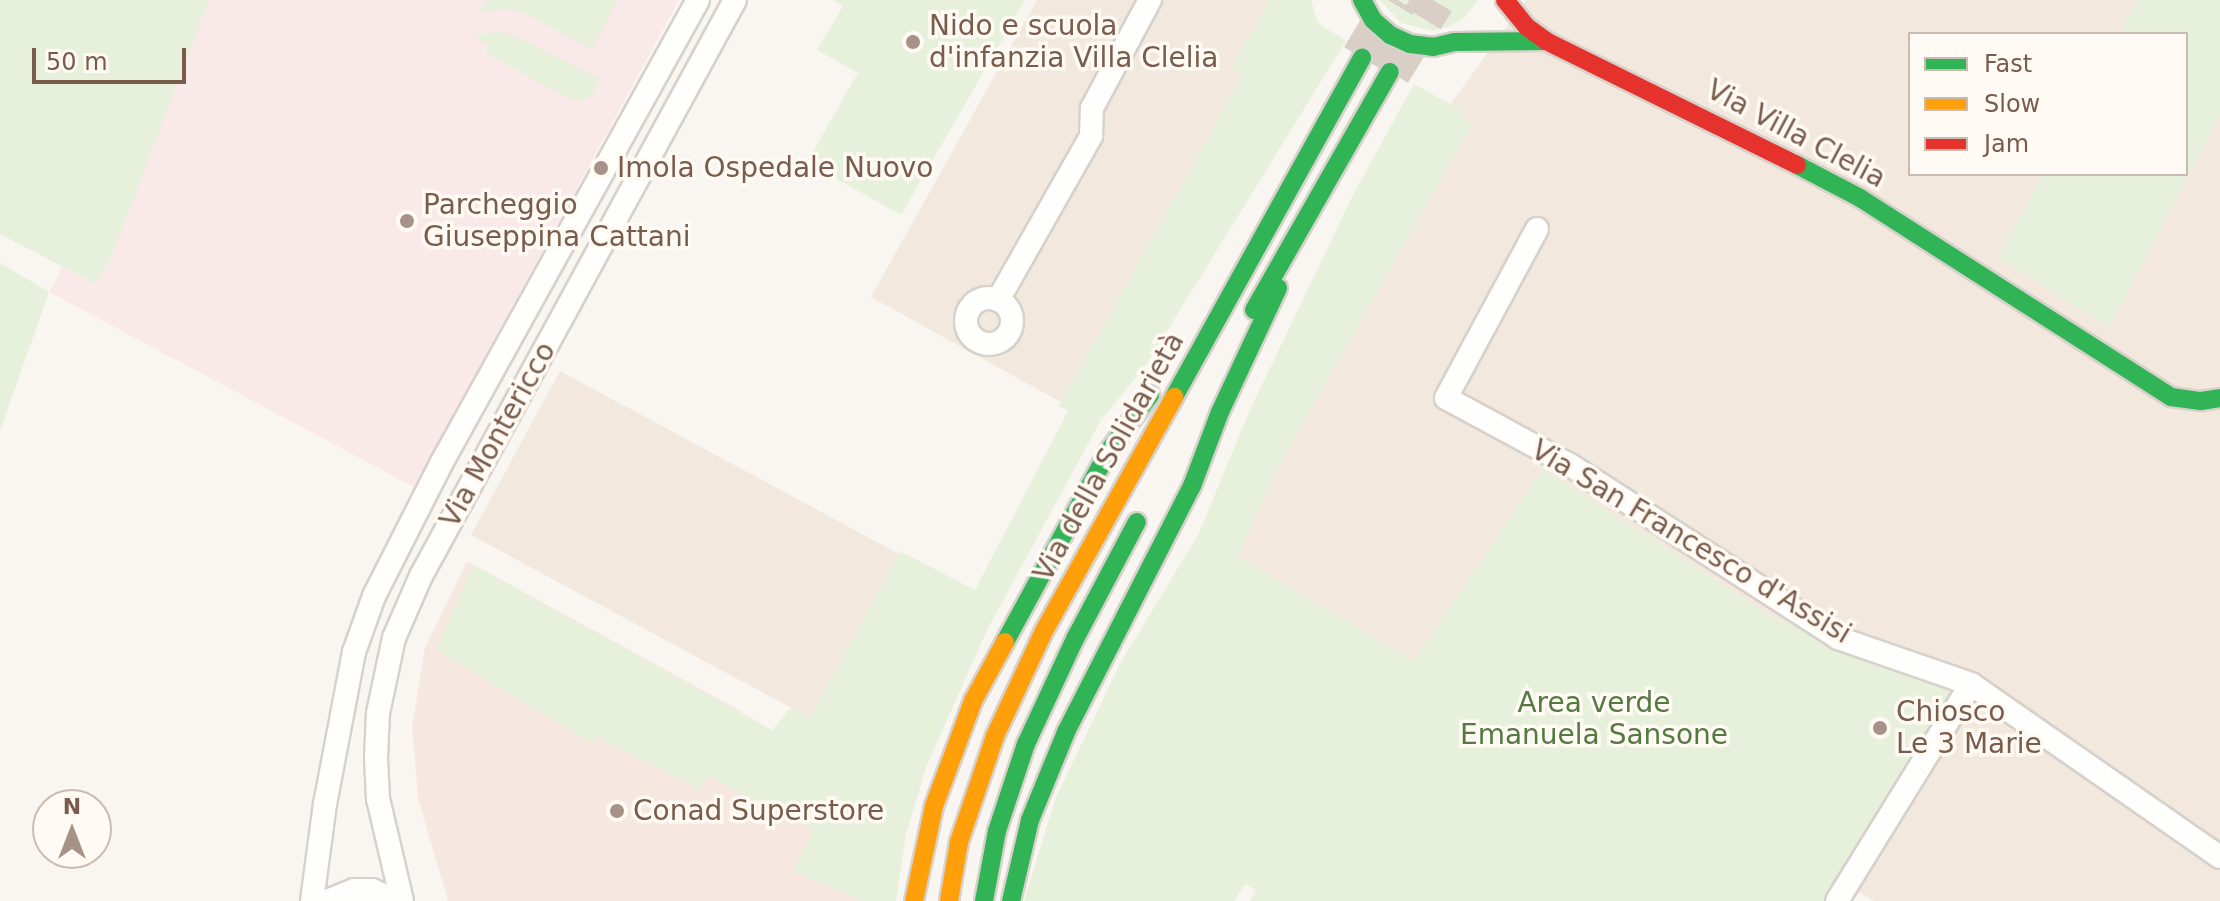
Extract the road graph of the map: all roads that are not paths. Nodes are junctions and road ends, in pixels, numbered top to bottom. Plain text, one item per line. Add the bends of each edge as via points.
1 (698, 0) edge
2 (735, 0) edge
3 (1150, 0) edge
4 (1362, 0) edge
5 (1494, 8) edge
6 (1546, 41) junction
7 (1454, 42) junction
8 (1362, 58) tunnel mouth
9 (1390, 72) tunnel mouth
10 (1537, 229) dead end
11 (1293, 244) junction
12 (998, 300) dead end
13 (1215, 323) junction
14 (1214, 379) dead end
15 (2220, 398) edge
16 (1147, 503) dead end
17 (1971, 684) junction
18 (2220, 857) edge
19 (312, 901) edge
20 (327, 901) edge
21 (396, 901) edge
22 (402, 901) edge
23 (914, 901) edge
24 (949, 901) edge
25 (984, 901) edge
26 (1011, 901) edge
27 (1837, 901) edge

1 - 19 street, Via Montericco via 442,462 374,596 354,652
2 - 22 street, Via Montericco via 421,576 394,638 378,713 376,758 378,799
3 - 12 street via 1092,108 1091,136
4 - 7 main road, Via Villa Clelia via 1390,35 1433,47
5 - 6 main road, Via Villa Clelia
5 - 7 main road, Via Villa Clelia
6 - 7 main road, Via Villa Clelia
6 - 15 main road, Via Villa Clelia via 1860,198 2171,397
8 - 13 main road, Via della Solidarietà
9 - 11 main road, Via della Solidarietà
10 - 17 street, Via San Francesco d'Assisi via 1446,398 1570,465 1838,638
11 - 14 main road, Via della Solidarietà
11 - 26 main road via 1192,486 1067,730 1030,820
13 - 23 main road via 1108,452 973,701 934,806
13 - 24 main road, Via della Solidarietà via 1044,631 995,736 959,842
16 - 25 main road, Via della Solidarietà via 1026,744 997,831
17 - 18 street, Via San Francesco d'Assisi
17 - 27 street
20 - 21 street via 354,890 372,890

